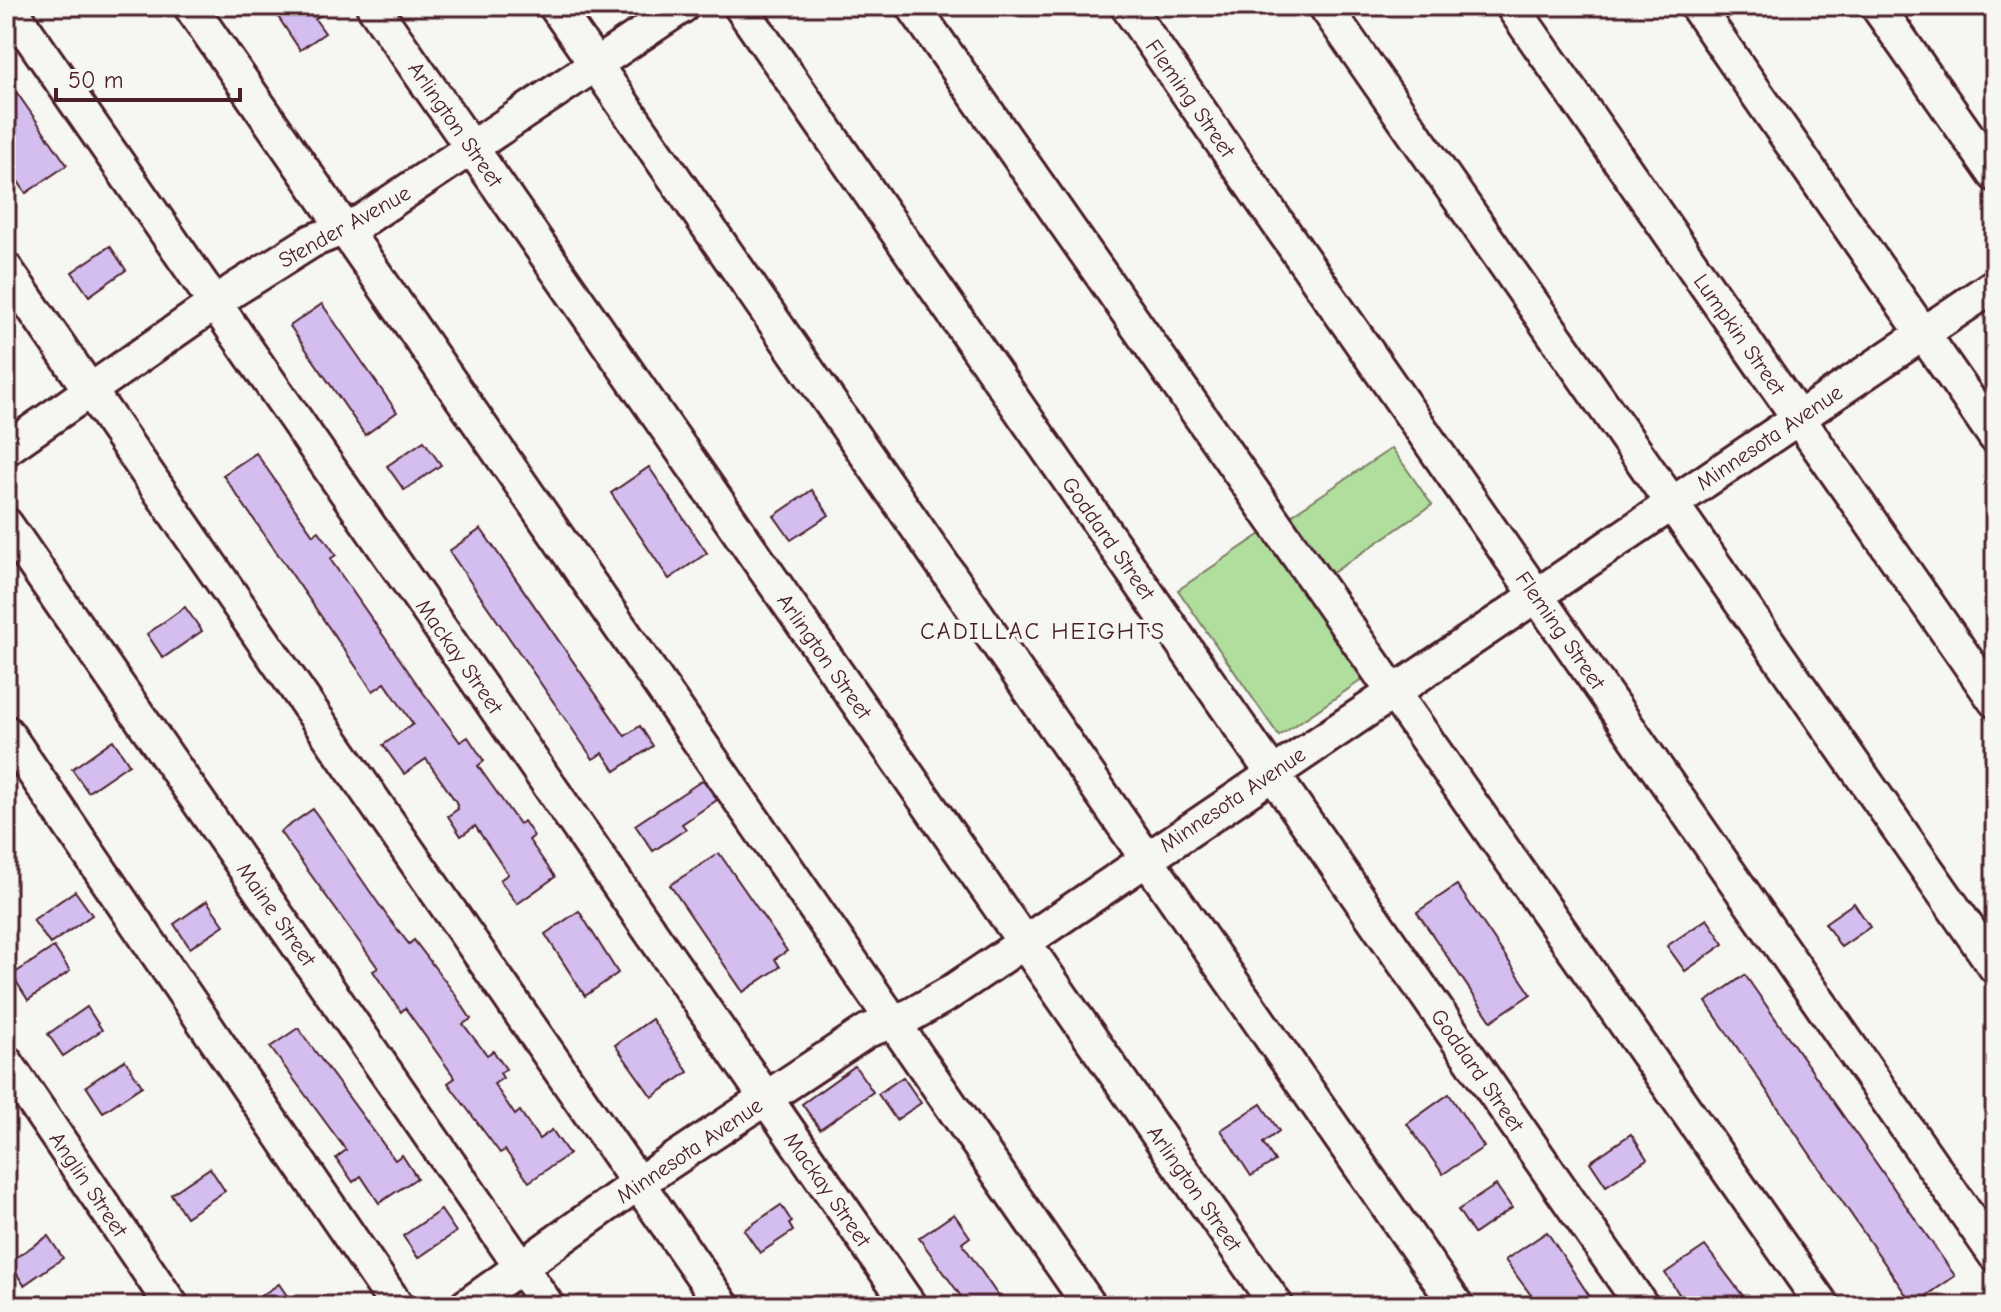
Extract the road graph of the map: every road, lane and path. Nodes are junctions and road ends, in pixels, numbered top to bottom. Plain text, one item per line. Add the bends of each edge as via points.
1 (9, 6) edge
2 (190, 6) edge
3 (373, 6) edge
4 (555, 6) edge
5 (683, 6) edge
6 (740, 6) edge
7 (913, 6) edge
8 (1127, 6) edge
9 (1325, 6) edge
10 (1512, 6) edge
11 (1696, 6) edge
12 (1877, 6) edge
13 (596, 65) junction
14 (473, 147) junction
15 (1995, 175) edge
16 (345, 229) junction
17 (6, 269) edge
18 (1995, 285) edge
19 (216, 303) junction
20 (1924, 333) junction
21 (90, 390) junction
22 (1798, 418) junction
23 (1995, 437) edge
24 (6, 449) edge
25 (1673, 502) junction
26 (6, 524) edge
27 (1536, 594) junction
28 (1394, 689) junction
29 (1995, 701) edge
30 (6, 732) edge
31 (1272, 772) junction
32 (1144, 859) junction
33 (1022, 940) junction
34 (1995, 967) edge
35 (892, 1021) junction
36 (6, 1062) edge
37 (765, 1098) junction
38 (637, 1184) junction
39 (1995, 1255) edge
40 (521, 1266) junction
41 (172, 1306) edge
42 (397, 1306) edge
43 (466, 1306) edge
44 (548, 1306) edge
45 (723, 1306) edge
46 (910, 1306) edge
47 (1090, 1306) edge
48 (1277, 1306) edge
49 (1457, 1306) edge
50 (1642, 1306) edge
51 (1823, 1306) edge

1 - 19 street, Mackay Street
2 - 16 street
3 - 14 street, Arlington Street
4 - 13 street
5 - 13 street, Stender Avenue
6 - 31 street, Goddard Street
7 - 28 street
8 - 27 street, Fleming Street
9 - 25 street
10 - 22 street, Lumpkin Street
11 - 20 street
12 - 15 street
13 - 14 street, Stender Avenue
13 - 32 street
14 - 16 street, Stender Avenue
14 - 33 street, Arlington Street
16 - 19 street, Stender Avenue via 312,241
16 - 35 street
17 - 21 street
18 - 20 street, Minnesota Avenue
19 - 21 street, Stender Avenue
19 - 37 street, Mackay Street
20 - 22 street, Minnesota Avenue
20 - 23 street
21 - 24 street, Stender Avenue
21 - 38 street
22 - 25 street, Minnesota Avenue
22 - 29 street, Lumpkin Street
25 - 27 street, Minnesota Avenue
25 - 34 street
26 - 40 street, Maine Street
27 - 28 street, Minnesota Avenue
27 - 39 street, Fleming Street
28 - 31 street, Minnesota Avenue
28 - 51 street
30 - 42 street
31 - 32 street, Minnesota Avenue
31 - 50 street, Goddard Street
32 - 33 street, Minnesota Avenue
32 - 49 street
33 - 35 street, Minnesota Avenue via 948,994
33 - 48 street, Arlington Street
35 - 37 street, Minnesota Avenue via 867,1031
35 - 47 street
36 - 41 street, Anglin Street
37 - 38 street, Minnesota Avenue
37 - 46 street, Mackay Street
38 - 40 street, Minnesota Avenue
38 - 45 street
40 - 43 street, Minnesota Avenue
40 - 44 street, Maine Street

